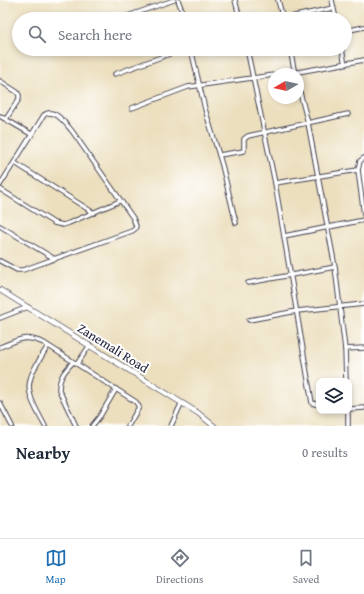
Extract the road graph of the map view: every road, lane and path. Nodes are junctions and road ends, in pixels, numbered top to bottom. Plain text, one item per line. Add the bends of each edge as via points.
1 (174, 0) edge
2 (178, 0) edge
3 (235, 0) edge
4 (278, 0) edge
5 (332, 0) edge
6 (333, 8) junction
7 (139, 12) edge
8 (182, 12) edge
9 (238, 12) edge
10 (281, 12) edge
11 (314, 12) edge
12 (334, 12) edge
13 (364, 27) edge
14 (352, 30) edge
15 (161, 56) edge
16 (193, 56) edge
17 (248, 56) edge
18 (291, 56) edge
19 (343, 56) edge
20 (364, 60) edge
21 (344, 65) junction
22 (294, 68) edge
23 (304, 72) edge
24 (115, 74) dead end
25 (268, 76) edge
26 (253, 79) junction
27 (0, 81) edge
28 (199, 85) junction
29 (303, 104) edge
30 (132, 108) dead end
31 (348, 114) dead end
32 (0, 116) edge
33 (6, 119) junction
34 (308, 123) junction
35 (264, 132) junction
36 (30, 134) junction
37 (219, 155) junction
38 (364, 158) edge
39 (15, 163) junction
40 (358, 170) junction
41 (318, 176) junction
42 (275, 183) junction
43 (0, 185) edge
44 (0, 189) edge
45 (120, 201) junction
46 (94, 213) junction
47 (364, 215) edge
48 (364, 220) edge
49 (236, 223) dead end
50 (0, 226) edge
51 (327, 227) junction
52 (284, 236) junction
53 (55, 259) junction
54 (0, 261) edge
55 (335, 267) junction
56 (291, 274) junction
57 (248, 283) dead end
58 (0, 290) edge
59 (364, 304) edge
60 (340, 306) junction
61 (28, 307) junction
62 (297, 312) junction
63 (0, 318) edge
64 (249, 320) dead end
65 (90, 345) junction
66 (0, 346) edge
67 (48, 346) junction
68 (364, 348) edge
69 (345, 349) junction
70 (75, 363) junction
71 (346, 378) edge
72 (116, 389) junction
73 (0, 403) edge
74 (181, 404) junction
75 (316, 404) edge
76 (364, 408) edge
77 (352, 410) edge
78 (349, 414) edge
79 (12, 426) edge
80 (45, 426) edge
81 (76, 426) edge
82 (92, 426) edge
83 (128, 426) edge
84 (171, 426) edge
85 (214, 426) edge
86 (348, 426) edge

1 - 7 street
2 - 8 street
3 - 9 street
4 - 10 street
5 - 6 street
6 - 11 street
6 - 12 street
13 - 14 street
15 - 24 street
16 - 28 street
17 - 26 street
18 - 22 street
19 - 21 street
20 - 21 street
21 - 23 street
25 - 26 street
26 - 28 street
26 - 35 street
27 - 33 street via 19,95
28 - 30 street via 180,89
28 - 37 street
29 - 34 street
31 - 34 street
32 - 33 street
33 - 36 street
34 - 35 street
34 - 41 street
35 - 37 street via 245,138 244,151
35 - 42 street
36 - 39 street
36 - 45 street via 46,113 62,119
37 - 49 street
38 - 40 street via 360,161
39 - 43 street
39 - 46 street
40 - 41 street
40 - 47 street
41 - 42 street
41 - 51 street
42 - 52 street
44 - 46 street via 54,223 69,223
45 - 46 street
45 - 53 street via 135,223 135,229
48 - 51 street
50 - 53 street
51 - 52 street
51 - 55 street
52 - 56 street
53 - 54 street via 23,270 17,270
55 - 56 street
55 - 60 street
56 - 57 street
56 - 62 street
58 - 61 street, Zanemali Road
59 - 60 street
60 - 62 street
60 - 69 street
61 - 63 street
61 - 65 street, Zanemali Road
62 - 64 street
62 - 75 street via 312,403
65 - 70 street
65 - 74 street, Zanemali Road
66 - 67 street via 28,337
67 - 70 street
67 - 80 street via 28,384 30,396
68 - 69 street
69 - 71 street
70 - 72 street
70 - 81 street via 62,374 59,390
72 - 82 street
72 - 83 street via 138,404 138,410
73 - 79 street
74 - 84 street
74 - 85 street, Zanemali Road
76 - 77 street
78 - 86 street

